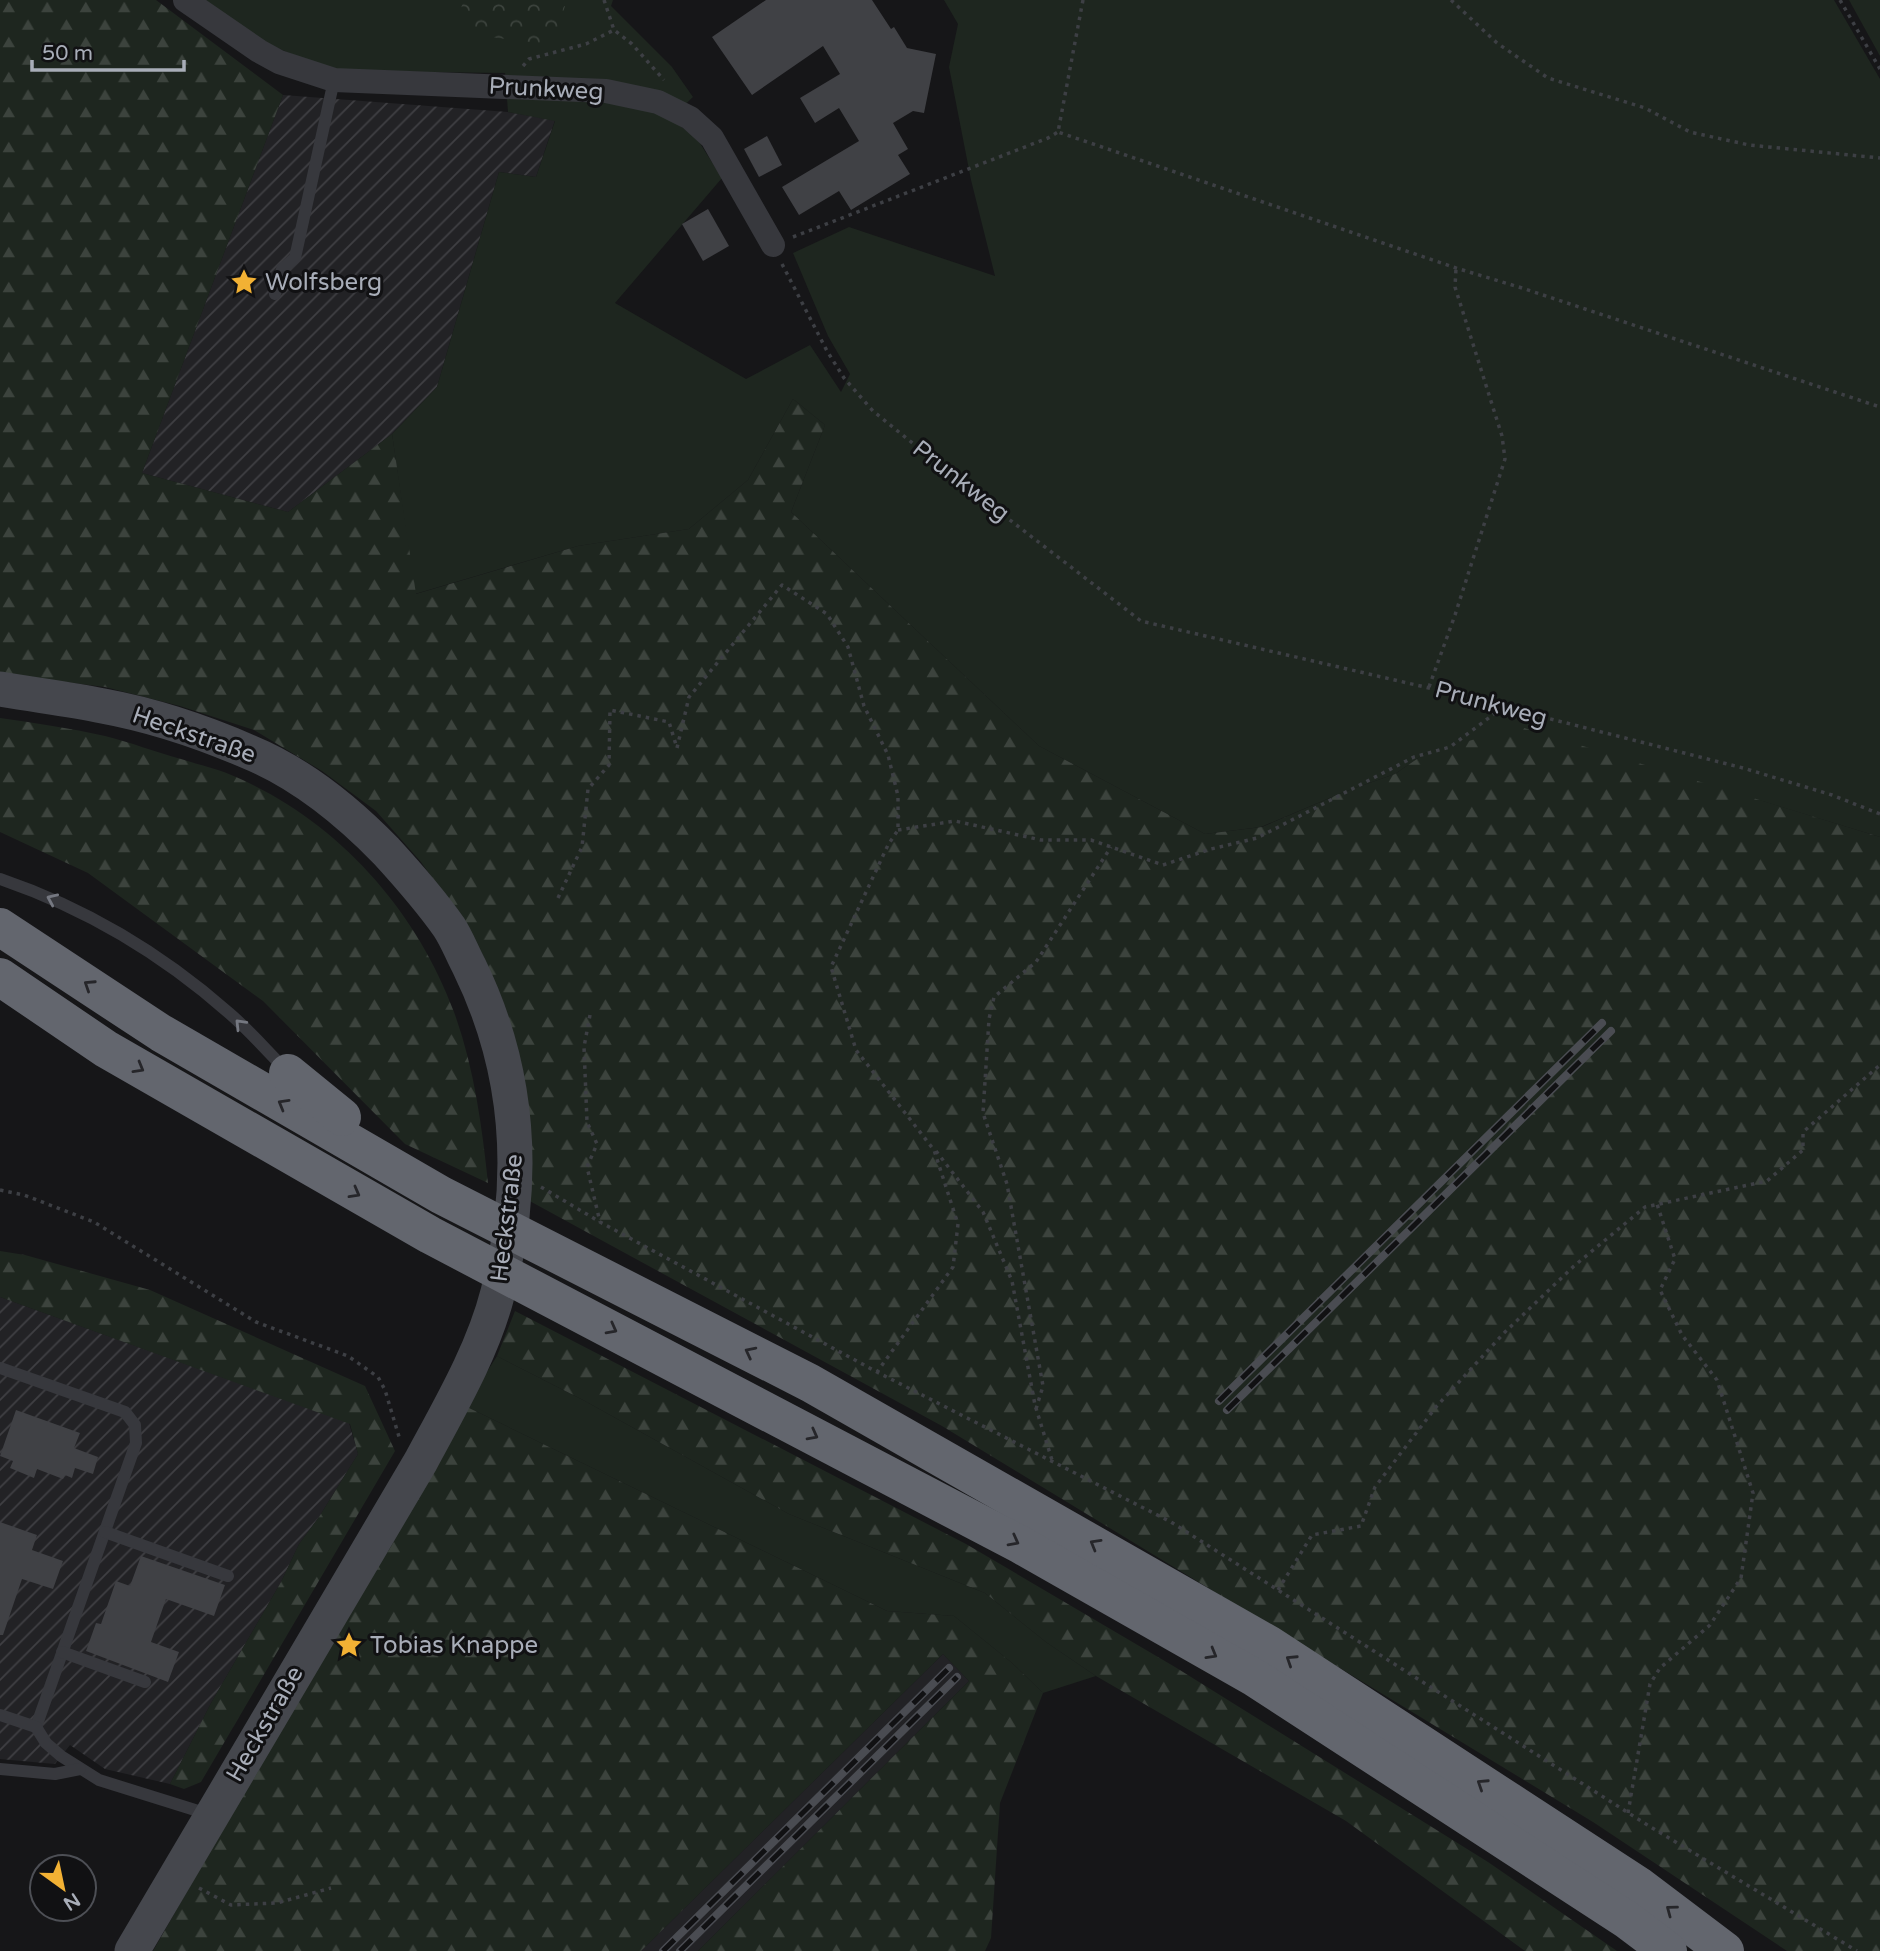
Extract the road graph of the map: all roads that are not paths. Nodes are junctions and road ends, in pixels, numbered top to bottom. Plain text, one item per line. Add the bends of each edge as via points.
1 (185, 0) edge
2 (334, 80) junction
3 (773, 245) road end
4 (275, 294) dead end
5 (0, 689) edge
6 (0, 879) edge
7 (0, 927) edge
8 (0, 977) edge
9 (288, 1073) joint
10 (406, 1175) junction
11 (0, 1368) edge
12 (104, 1532) junction
13 (228, 1576) dead end
14 (62, 1652) junction
15 (145, 1682) dead end
16 (0, 1715) edge
17 (36, 1727) junction
18 (0, 1769) edge
19 (80, 1769) junction
20 (211, 1815) junction
21 (132, 1951) edge
22 (1668, 1951) edge
23 (1725, 1951) edge

1 - 2 street, Prunkweg via 279,62
2 - 3 street, Prunkweg via 606,91 658,102 690,118 712,138
2 - 4 lane via 295,258 282,269
5 - 20 main road, Heckstraße via 106,706 251,752 315,789 365,829 412,878 450,929 486,1001 515,1125 516,1172 508,1244 498,1294 480,1345 421,1461
9 -> 6 lane via 230,1014 167,963 89,915
10 -> 7 highway via 161,1033
8 -> 22 highway via 106,1049 430,1235 1021,1545 1255,1678
9 - 10 highway
23 -> 10 highway via 1639,1886 1268,1644 810,1383
11 - 12 lane via 125,1412 135,1425 136,1443
12 - 13 lane
12 - 14 lane
14 - 15 lane
14 - 17 lane
16 - 17 lane
17 - 19 lane via 46,1743
18 - 19 lane via 55,1774
19 - 20 lane via 99,1780
20 - 21 main road, Heckstraße

